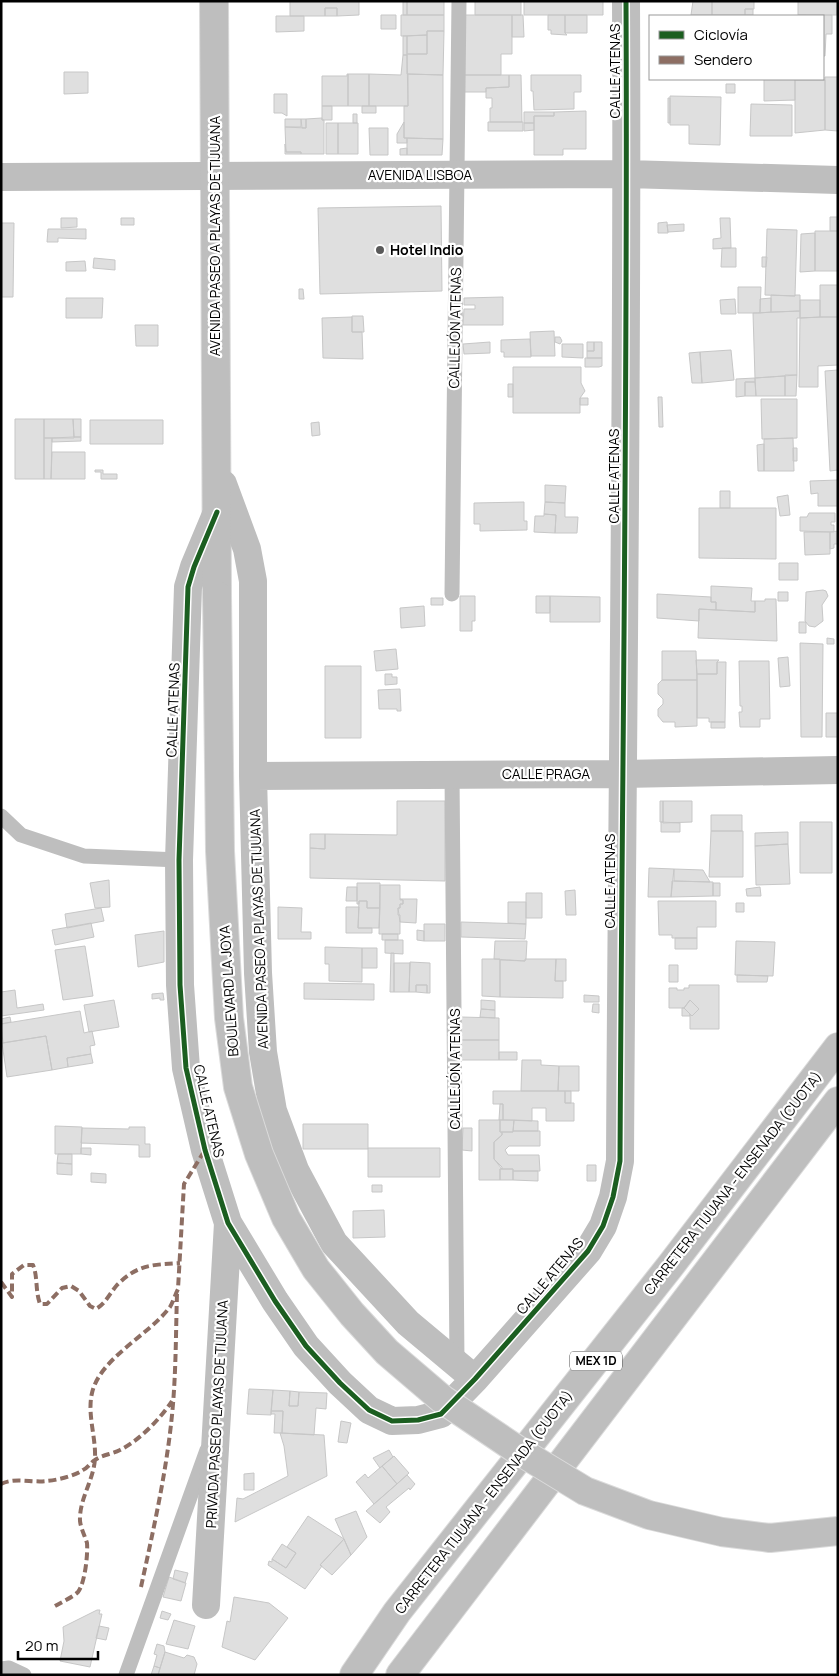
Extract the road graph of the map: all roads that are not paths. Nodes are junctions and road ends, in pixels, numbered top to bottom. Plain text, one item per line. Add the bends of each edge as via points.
1 (214, 1) edge
2 (459, 1) edge
3 (626, 1) edge
4 (627, 174) junction
5 (216, 175) junction
6 (457, 175) junction
7 (1, 177) edge
8 (838, 180) edge
9 (217, 470) junction
10 (217, 512) junction
11 (452, 594) dead end
12 (217, 595) joint
13 (838, 770) edge
14 (452, 774) junction
15 (622, 774) junction
16 (253, 776) junction
17 (1, 816) edge
18 (179, 860) junction
19 (838, 1047) edge
20 (838, 1101) edge
21 (228, 1224) junction
22 (466, 1371) junction
23 (215, 1428) junction
24 (838, 1531) edge
25 (206, 1605) dead end
26 (1, 1669) edge
27 (24, 1675) edge
28 (126, 1675) edge
29 (354, 1675) edge
30 (400, 1675) edge

1 - 5 main road, AVENIDA PASEO A PLAYAS DE TIJUANA
2 - 6 lane, CALLEJÓN ATENAS
3 - 4 main road, CALLE ATENAS
4 - 6 main road, AVENIDA LISBOA
4 - 8 main road, AVENIDA LISBOA
4 - 15 main road, CALLE ATENAS
5 - 6 main road, AVENIDA LISBOA
5 - 7 main road, AVENIDA LISBOA
5 - 9 main road, AVENIDA PASEO A PLAYAS DE TIJUANA
6 - 11 lane, CALLEJÓN ATENAS
9 - 10 main road, AVENIDA PASEO A PLAYAS DE TIJUANA
9 - 16 main road, AVENIDA PASEO A PLAYAS DE TIJUANA via 247,549 253,581
10 - 12 main road, AVENIDA PASEO A PLAYAS DE TIJUANA
10 - 18 main road, CALLE ATENAS via 188,587
12 - 24 main road, BOULEVARD LA JOYA, bridge via 220,850 229,1018 238,1087 259,1154 286,1218 316,1270 387,1352 442,1399 585,1491 648,1514 722,1532 770,1538
13 - 15 main road, CALLE PRAGA
14 - 15 main road, CALLE PRAGA
14 - 16 main road, CALLE PRAGA
14 - 22 lane, CALLEJÓN ATENAS
15 - 22 main road, CALLE ATENAS via 620,1161 613,1197 603,1226 588,1251
16 - 22 main road, AVENIDA PASEO A PLAYAS DE TIJUANA via 262,1042 273,1111 295,1170 334,1243 408,1323
17 - 18 lane via 21,836 84,856
18 - 21 main road, CALLE ATENAS via 180,985 186,1068 205,1150
19 - 29 main road, CARRETERA TIJUANA - ENSENADA (CUOTA) / MEX 1D via 397,1612
20 - 30 main road, MEX 1D
21 - 22 main road, CALLE ATENAS via 306,1346 369,1410 392,1421 418,1420 441,1414
21 - 23 main road, PRIVADA PASEO PLAYAS DE TIJUANA
23 - 25 main road, PRIVADA PASEO PLAYAS DE TIJUANA
23 - 28 lane
26 - 27 lane via 9,1668

